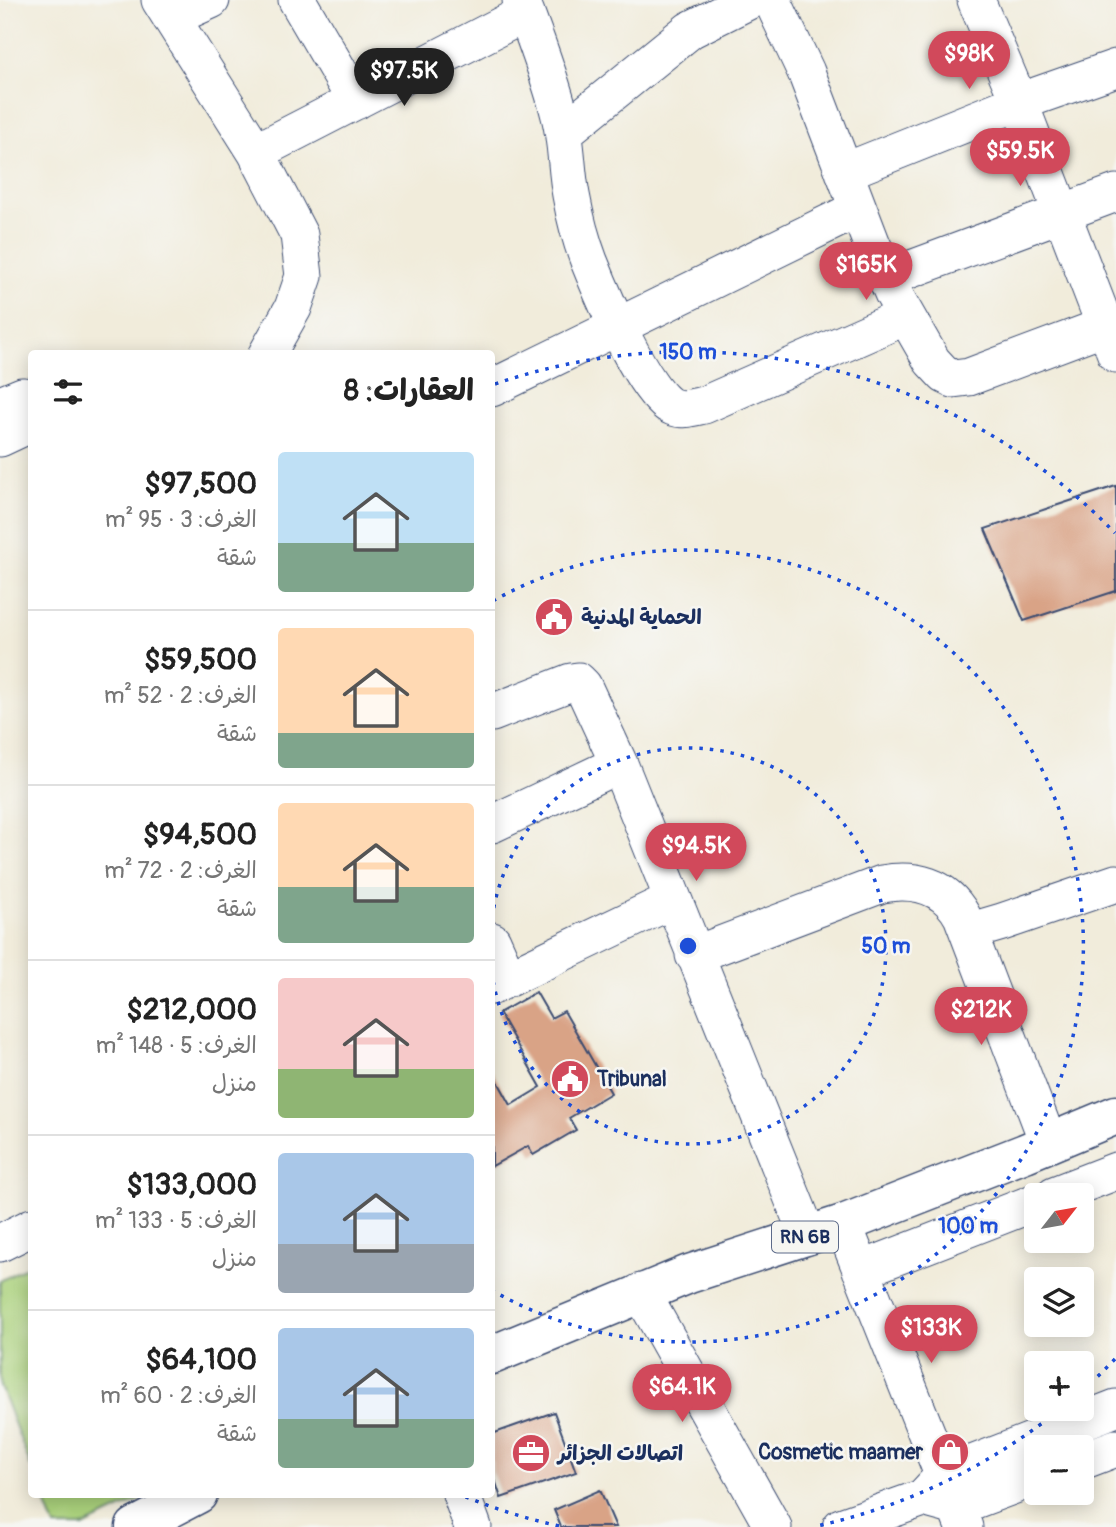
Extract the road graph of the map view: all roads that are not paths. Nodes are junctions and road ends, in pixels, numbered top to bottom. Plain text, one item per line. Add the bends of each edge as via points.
1 (211, 0) edge
2 (298, 0) edge
3 (750, 0) edge
4 (772, 0) edge
5 (976, 0) edge
6 (523, 6) edge
7 (165, 9) edge
8 (1116, 68) edge
9 (356, 101) junction
10 (1019, 103) junction
11 (564, 132) junction
12 (256, 152) junction
13 (844, 172) junction
14 (1116, 193) edge
15 (858, 209) junction
16 (1061, 215) junction
17 (887, 278) junction
18 (906, 316) junction
19 (618, 326) junction
20 (1110, 328) edge
21 (269, 350) edge
22 (495, 387) edge
23 (28, 397) edge
24 (0, 405) edge
25 (28, 425) edge
26 (0, 438) edge
27 (495, 712) edge
28 (619, 764) junction
29 (495, 823) edge
30 (1116, 883) edge
31 (672, 900) junction
32 (968, 932) junction
33 (694, 955) junction
34 (495, 956) edge
35 (500, 982) edge
36 (1116, 1115) edge
37 (1048, 1142) junction
38 (1116, 1171) edge
39 (1085, 1183) edge
40 (1024, 1207) edge
41 (844, 1224) junction
42 (28, 1229) edge
43 (808, 1236) junction
44 (0, 1243) edge
45 (861, 1270) junction
46 (641, 1292) junction
47 (495, 1354) edge
48 (1116, 1408) edge
49 (1116, 1448) edge
50 (1094, 1456) edge
51 (1024, 1480) edge
52 (190, 1498) edge
53 (462, 1498) edge
54 (947, 1502) edge
55 (135, 1527) edge
56 (473, 1527) edge
57 (773, 1527) edge
58 (841, 1527) edge

1 - 7 street
2 - 9 street
3 - 11 street via 682,36
4 - 13 street via 806,72
5 - 10 street
6 - 9 street
6 - 11 street
7 - 12 street
8 - 10 street
9 - 12 street
10 - 13 street
10 - 16 street
11 - 19 street via 580,235
12 - 21 street via 299,235 303,257 304,276 293,308
13 - 15 street
14 - 16 street
15 - 17 street
15 - 19 street
16 - 17 street
16 - 20 street
17 - 18 street
18 - 19 street via 685,410 659,397
18 - 20 street via 932,361 953,379
19 - 22 street
23 - 24 street
25 - 26 street
27 - 28 street via 578,681
28 - 29 street
28 - 31 street
30 - 32 street
31 - 33 street
31 - 35 street
32 - 33 street via 958,909 943,894 927,884 900,881
32 - 37 street
33 - 43 street
34 - 35 street
36 - 37 main road, RN 6B
37 - 41 main road, RN 6B
38 - 39 street
40 - 45 street
41 - 43 main road, RN 6B
41 - 45 street
42 - 44 street
43 - 46 main road, RN 6B
45 - 54 street
46 - 47 main road, RN 6B
46 - 57 street
48 - 54 street
49 - 50 street
51 - 54 street
52 - 55 main road
53 - 56 street
54 - 58 street

